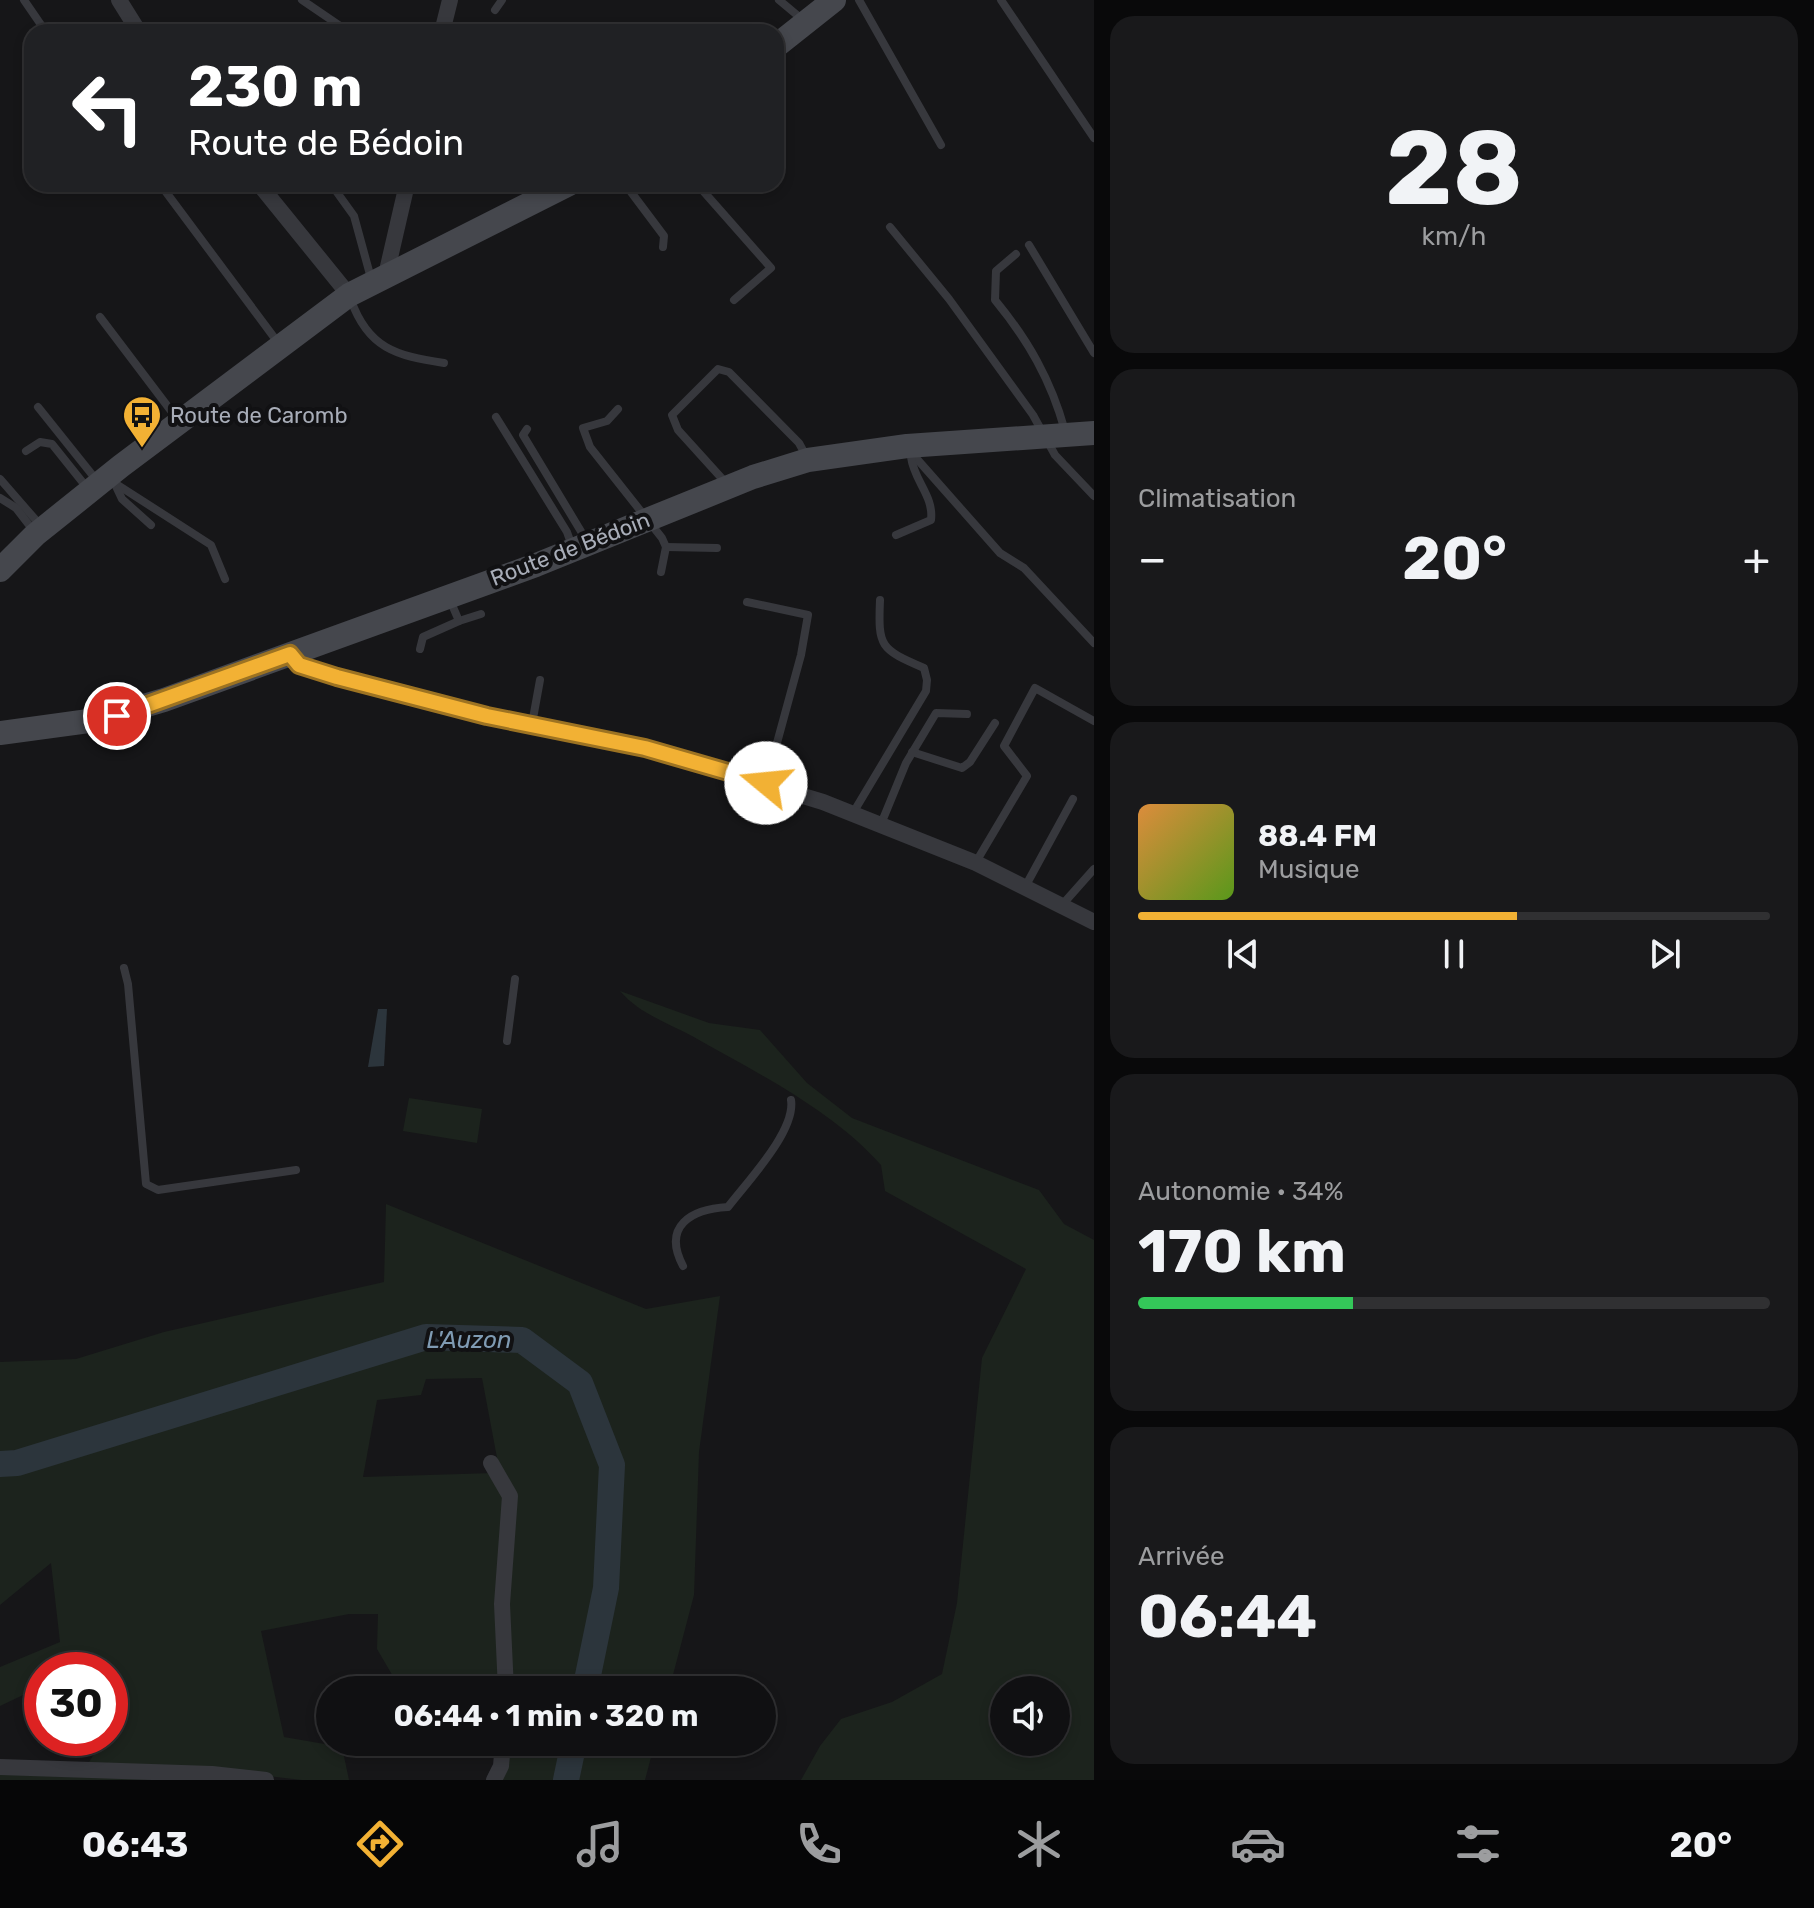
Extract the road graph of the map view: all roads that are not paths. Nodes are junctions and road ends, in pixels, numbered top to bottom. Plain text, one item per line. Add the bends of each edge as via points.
1 (24, 0) edge
2 (119, 0) edge
3 (302, 0) edge
4 (450, 0) edge
5 (502, 0) edge
6 (779, 0) edge
7 (834, 0) edge
8 (859, 0) edge
9 (1001, 0) edge
10 (495, 10) dead end
11 (806, 23) junction
12 (40, 24) edge
13 (134, 24) edge
14 (337, 24) edge
15 (445, 24) edge
16 (784, 40) edge
17 (1094, 138) edge
18 (941, 145) dead end
19 (166, 192) edge
20 (265, 192) edge
21 (337, 192) edge
22 (405, 192) edge
23 (553, 192) edge
24 (631, 192) edge
25 (704, 192) edge
26 (890, 227) dead end
27 (1029, 245) dead end
28 (663, 247) dead end
29 (1016, 254) dead end
30 (380, 279) junction
31 (349, 295) junction
32 (734, 300) dead end
33 (100, 317) dead end
34 (281, 346) junction
35 (1094, 353) edge
36 (444, 363) dead end
37 (38, 407) dead end
38 (618, 409) dead end
39 (496, 417) dead end
40 (179, 421) junction
41 (527, 429) dead end
42 (1094, 433) edge
43 (1057, 436) junction
44 (26, 451) dead end
45 (909, 451) junction
46 (808, 460) junction
47 (0, 479) edge
48 (102, 483) junction
49 (729, 486) junction
50 (1094, 496) edge
51 (0, 498) edge
52 (649, 519) junction
53 (151, 525) dead end
54 (39, 531) junction
55 (896, 535) dead end
56 (581, 546) junction
57 (666, 547) junction
58 (717, 548) dead end
59 (2, 568) edge
60 (661, 572) dead end
61 (225, 579) dead end
62 (448, 596) junction
63 (880, 600) dead end
64 (747, 602) dead end
65 (481, 614) dead end
66 (459, 621) junction
67 (1094, 643) edge
68 (420, 649) dead end
69 (290, 654) junction
70 (540, 680) dead end
71 (967, 714) dead end
72 (0, 715) edge
73 (1094, 721) edge
74 (995, 723) dead end
75 (532, 724) junction
76 (59, 727) junction
77 (0, 733) edge
78 (912, 752) junction
79 (766, 783) junction
80 (1073, 799) dead end
81 (853, 813) junction
82 (881, 824) junction
83 (976, 863) junction
84 (1094, 869) edge
85 (1024, 888) junction
86 (1061, 906) junction
87 (1094, 922) edge
88 (124, 968) dead end
89 (515, 979) dead end
90 (507, 1041) dead end
91 (791, 1100) dead end
92 (296, 1170) dead end
93 (683, 1266) dead end
94 (491, 1463) dead end
95 (505, 1676) edge
96 (502, 1756) edge
97 (0, 1767) edge
98 (266, 1780) edge
99 (494, 1780) edge

1 - 12 lane
2 - 13 street
3 - 14 lane
4 - 15 street
5 - 10 lane
6 - 11 lane
7 - 11 main road
8 - 18 lane
9 - 17 lane
11 - 16 main road
19 - 34 lane
20 - 31 street
21 - 30 lane via 354,216
22 - 30 street
23 - 30 main road
24 - 28 lane via 664,236
25 - 32 lane via 771,268
26 - 43 lane
27 - 35 lane
29 - 43 lane via 996,271 995,300 1020,330 1048,379
30 - 31 main road
31 - 34 main road
31 - 36 lane via 359,322 377,341 401,357
33 - 40 lane
34 - 40 main road
37 - 48 lane
38 - 52 lane via 607,421 583,428 590,447
39 - 56 lane
40 - 48 main road
41 - 56 lane via 523,435
42 - 43 main road, Route de Bédoin
43 - 45 main road, Route de Bédoin
43 - 50 lane via 1055,455
44 - 48 lane via 40,442 52,444
45 - 46 main road, Route de Bédoin
45 - 55 lane via 918,484 929,497 931,520
45 - 67 lane via 1000,553 1024,568
46 - 49 main road, Route de Bédoin
46 - 49 lane via 799,443 729,372 718,369 672,415 678,430
47 - 54 lane
48 - 53 lane
48 - 54 main road
48 - 61 lane via 211,545
49 - 52 main road, Route de Bédoin
51 - 54 lane
52 - 56 main road, Route de Bédoin
52 - 57 lane
54 - 59 main road
56 - 62 main road, Route de Bédoin
57 - 58 lane
57 - 60 lane
62 - 66 lane
62 - 69 main road, Route de Bédoin
63 - 81 lane via 879,638 888,653 924,668 926,691
64 - 79 lane via 808,615
65 - 66 lane
66 - 68 lane via 423,637
69 - 75 street via 309,669
69 - 76 main road, Route de Bédoin via 117,716
70 - 75 lane
71 - 78 lane via 936,713
72 - 76 main road
73 - 83 lane via 1035,688 1004,746 1027,776
74 - 78 lane via 962,768
75 - 79 street via 645,748
76 - 77 main road
78 - 82 lane
79 - 81 street
80 - 85 lane
81 - 82 street
82 - 83 street
83 - 85 street
84 - 86 lane
85 - 86 street
86 - 87 street
88 - 92 lane via 146,1184 158,1190
89 - 90 lane
91 - 93 lane via 786,1127 728,1207 706,1208 684,1219 675,1251
94 - 95 street via 510,1496 502,1604
96 - 99 street
97 - 98 street

